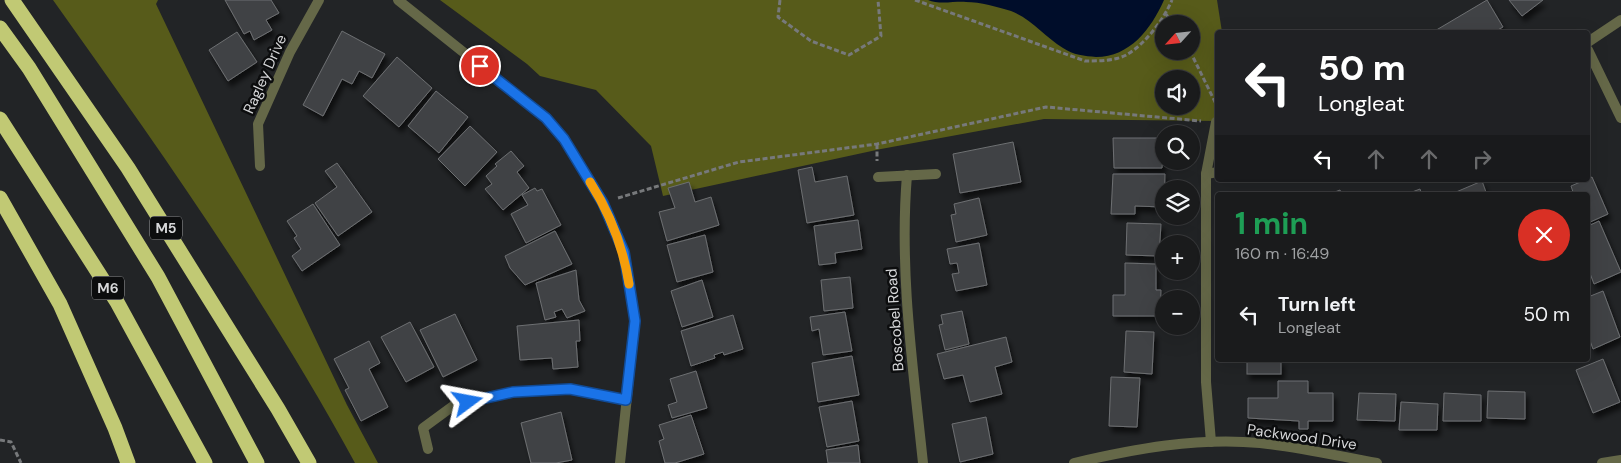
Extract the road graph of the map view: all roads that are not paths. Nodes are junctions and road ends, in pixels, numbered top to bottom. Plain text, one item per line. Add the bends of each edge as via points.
1 (12, 0) edge
2 (319, 0) edge
3 (398, 0) edge
4 (1621, 20) edge
5 (0, 28) edge
6 (1590, 41) edge
7 (1590, 54) edge
8 (1621, 118) edge
9 (0, 119) edge
10 (1215, 127) edge
11 (260, 166) dead end
12 (1215, 172) edge
13 (936, 174) dead end
14 (1206, 174) junction
15 (906, 175) junction
16 (878, 177) dead end
17 (0, 198) edge
18 (626, 400) junction
19 (1211, 442) junction
20 (428, 449) dead end
21 (1621, 460) edge
22 (128, 463) edge
23 (205, 463) edge
24 (257, 463) edge
25 (309, 463) edge
26 (620, 463) edge
27 (923, 463) edge
28 (1074, 463) edge
29 (1377, 463) edge
30 (1602, 463) edge

1 - 25 highway, M5 via 128,168
2 - 11 street, Ragley Drive via 290,52 258,124
3 - 18 street via 546,118 564,139 603,203 624,252 635,321
4 - 6 street
5 - 24 highway via 29,68 158,277
7 - 8 street
9 - 23 highway, M6 via 117,302
10 - 14 street
12 - 14 street
13 - 15 street
14 - 19 street via 1206,382
15 - 16 street
15 - 27 street, Boscobel Road via 905,260
17 - 22 highway via 60,304 116,428
18 - 20 street via 570,389 513,392 453,406 423,428
18 - 26 street
19 - 28 street, Packwood Drive via 1136,448
19 - 29 street, Packwood Drive via 1259,443
21 - 30 street

